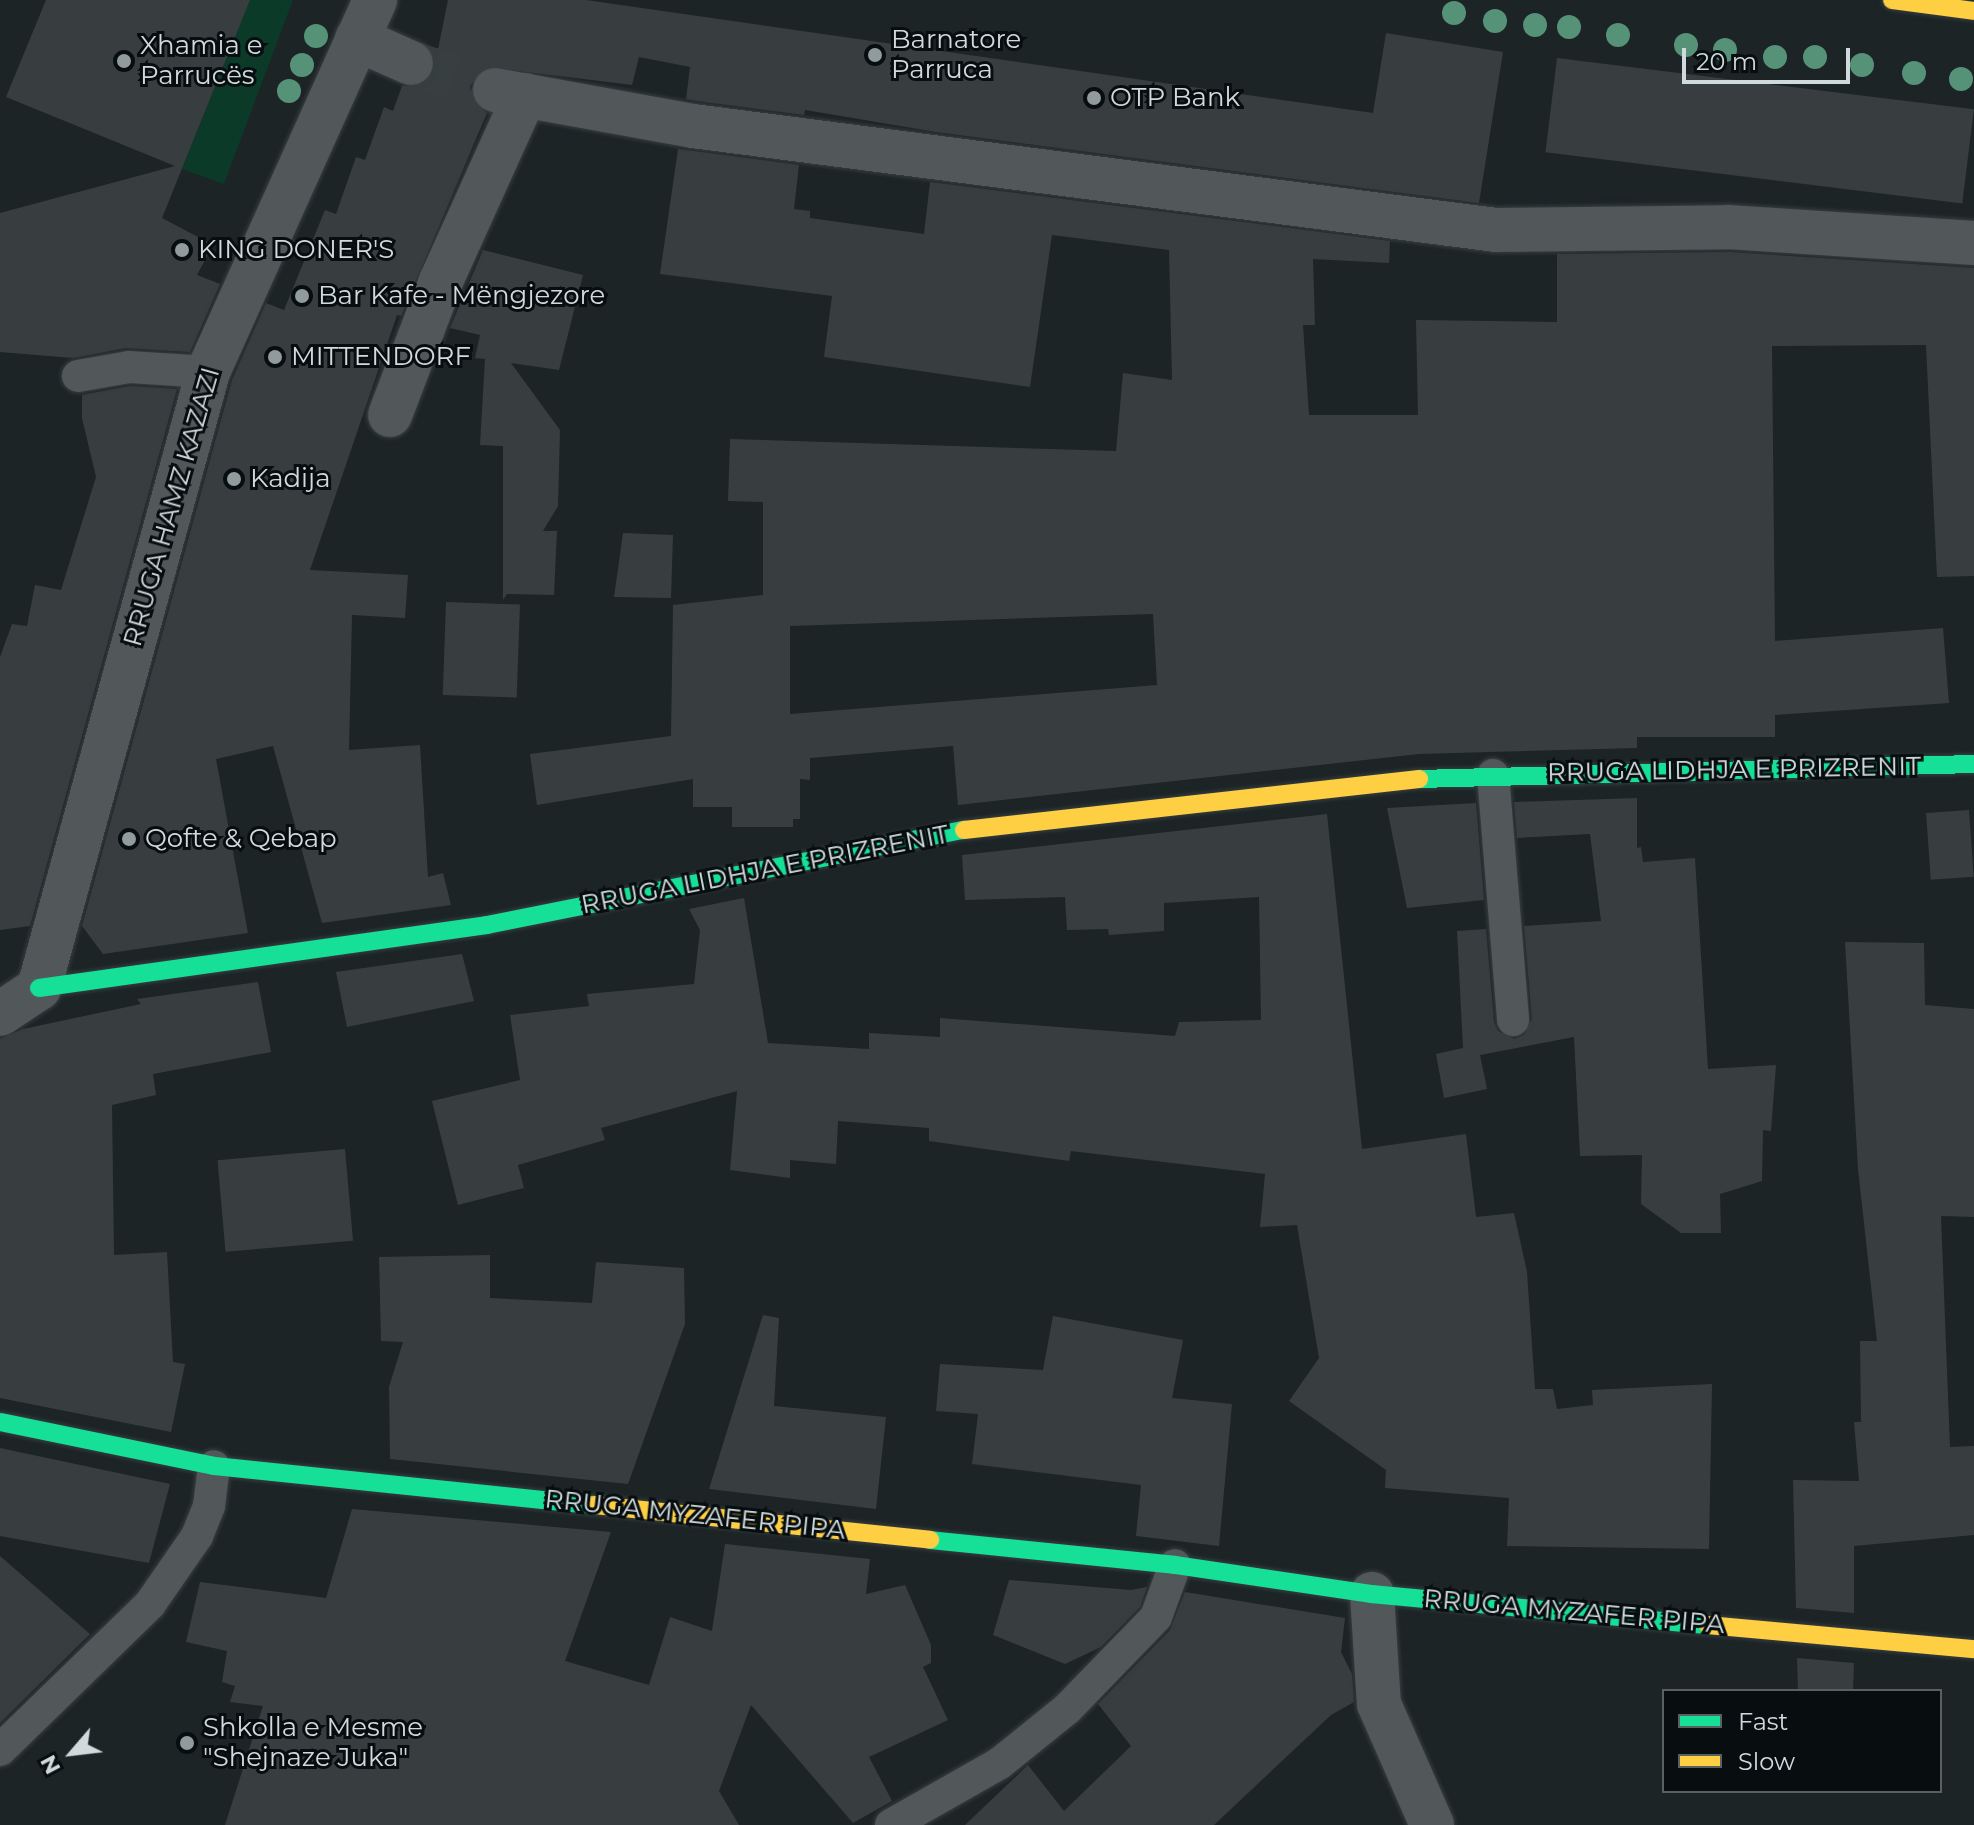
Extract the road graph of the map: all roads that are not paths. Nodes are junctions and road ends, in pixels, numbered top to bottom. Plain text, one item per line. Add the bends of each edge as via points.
1 (375, 0) edge
2 (1892, 0) edge
3 (1974, 11) edge
4 (357, 39) junction
5 (411, 63) tunnel mouth
6 (1974, 243) edge
7 (208, 372) junction
8 (78, 376) dead end
9 (390, 415) dead end
10 (1974, 764) edge
11 (1493, 775) junction
12 (39, 988) junction
13 (0, 1014) edge
14 (1513, 1020) dead end
15 (0, 1422) edge
16 (214, 1466) junction
17 (1175, 1565) junction
18 (1372, 1594) junction
19 (1974, 1649) edge
20 (0, 1750) edge
21 (891, 1825) edge
22 (1432, 1825) edge

1 - 4 street, RRUGA HAMZ KAZAZI
2 - 3 street
4 - 5 street
4 - 7 street, RRUGA HAMZ KAZAZI
6 - 9 street via 1728,227 1496,230 693,126 510,93
7 - 8 lane via 160,366
7 - 12 street, RRUGA HAMZ KAZAZI
10 - 11 street, RRUGA LIDHJA E PRIZRENIT
11 - 12 street, RRUGA LIDHJA E PRIZRENIT via 936,833 487,925
11 - 14 lane
12 - 13 street
15 - 16 street, RRUGA MYZAFER PIPA
16 - 17 street, RRUGA MYZAFER PIPA
16 - 20 lane via 209,1506 197,1536 150,1604
17 - 18 street, RRUGA MYZAFER PIPA
17 - 21 lane via 1156,1617 1067,1709 1000,1763
18 - 19 street, RRUGA MYZAFER PIPA
18 - 22 street via 1379,1704

